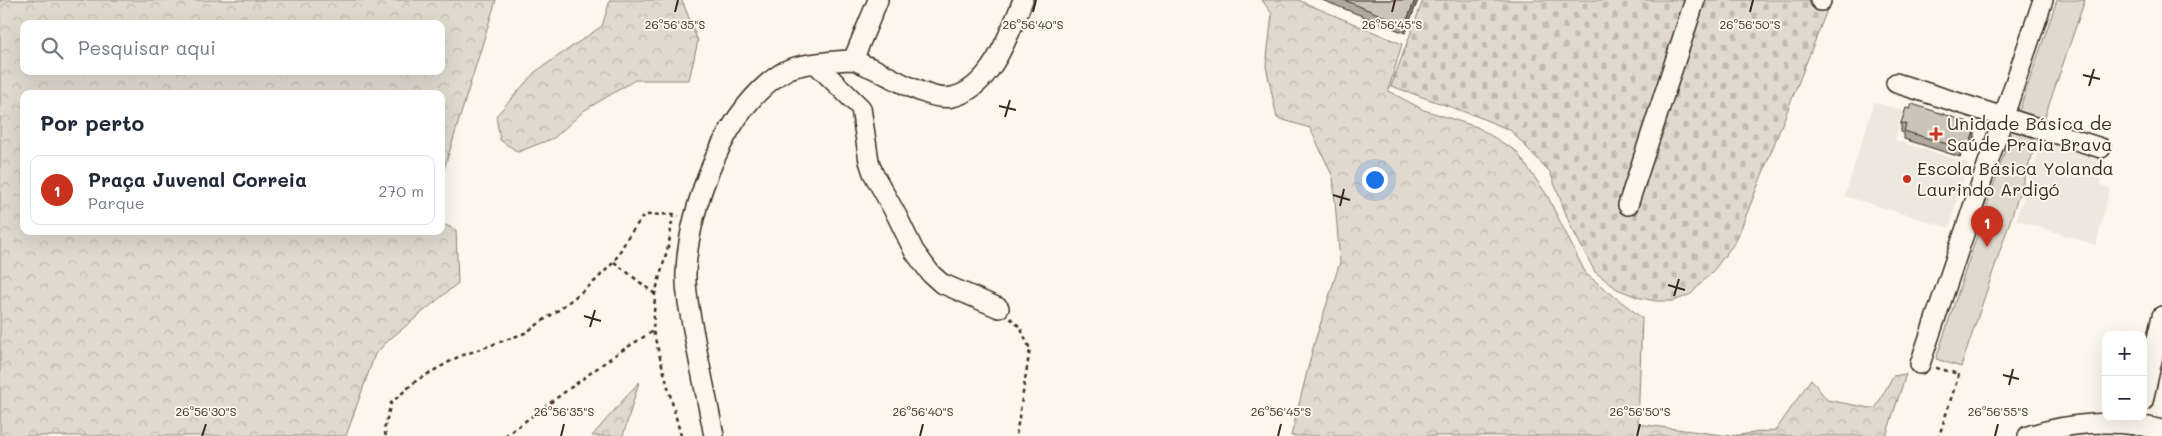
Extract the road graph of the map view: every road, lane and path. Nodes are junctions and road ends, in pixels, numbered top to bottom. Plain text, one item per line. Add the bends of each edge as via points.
1 (878, 0) edge
2 (1023, 0) edge
3 (1695, 0) edge
4 (2043, 0) edge
5 (853, 60) junction
6 (816, 64) junction
7 (1896, 84) dead end
8 (2003, 118) junction
9 (2101, 148) dead end
10 (1628, 205) dead end
11 (673, 214) junction
12 (694, 222) junction
13 (614, 262) junction
14 (656, 294) junction
15 (999, 308) joint
16 (2162, 316) edge
17 (653, 331) junction
18 (1920, 364) joint
19 (2147, 382) edge
20 (2139, 421) edge
21 (2162, 430) edge
22 (386, 436) edge
23 (506, 436) edge
24 (682, 436) edge
25 (714, 436) edge
26 (1016, 436) edge
27 (1939, 436) edge
28 (2028, 436) edge

1 - 5 street
2 - 5 street via 994,64 980,82 951,98 932,96
3 - 10 street
4 - 8 street
5 - 6 street
6 - 12 street via 790,69 768,82 748,102 714,158
6 - 15 street via 861,108 873,173 920,261 941,282
7 - 8 street
8 - 9 street
8 - 18 street
11 - 12 path
11 - 13 path via 644,215
11 - 14 path
12 - 25 street via 686,272 688,300
13 - 14 path
13 - 22 path via 593,283 525,334 458,357 417,380 391,403 384,430
14 - 17 path
15 - 26 path via 1020,327 1030,350
16 - 19 street
17 - 23 path via 615,355
17 - 24 path
18 - 27 path via 1959,374
20 - 21 street
20 - 28 street via 2080,424

